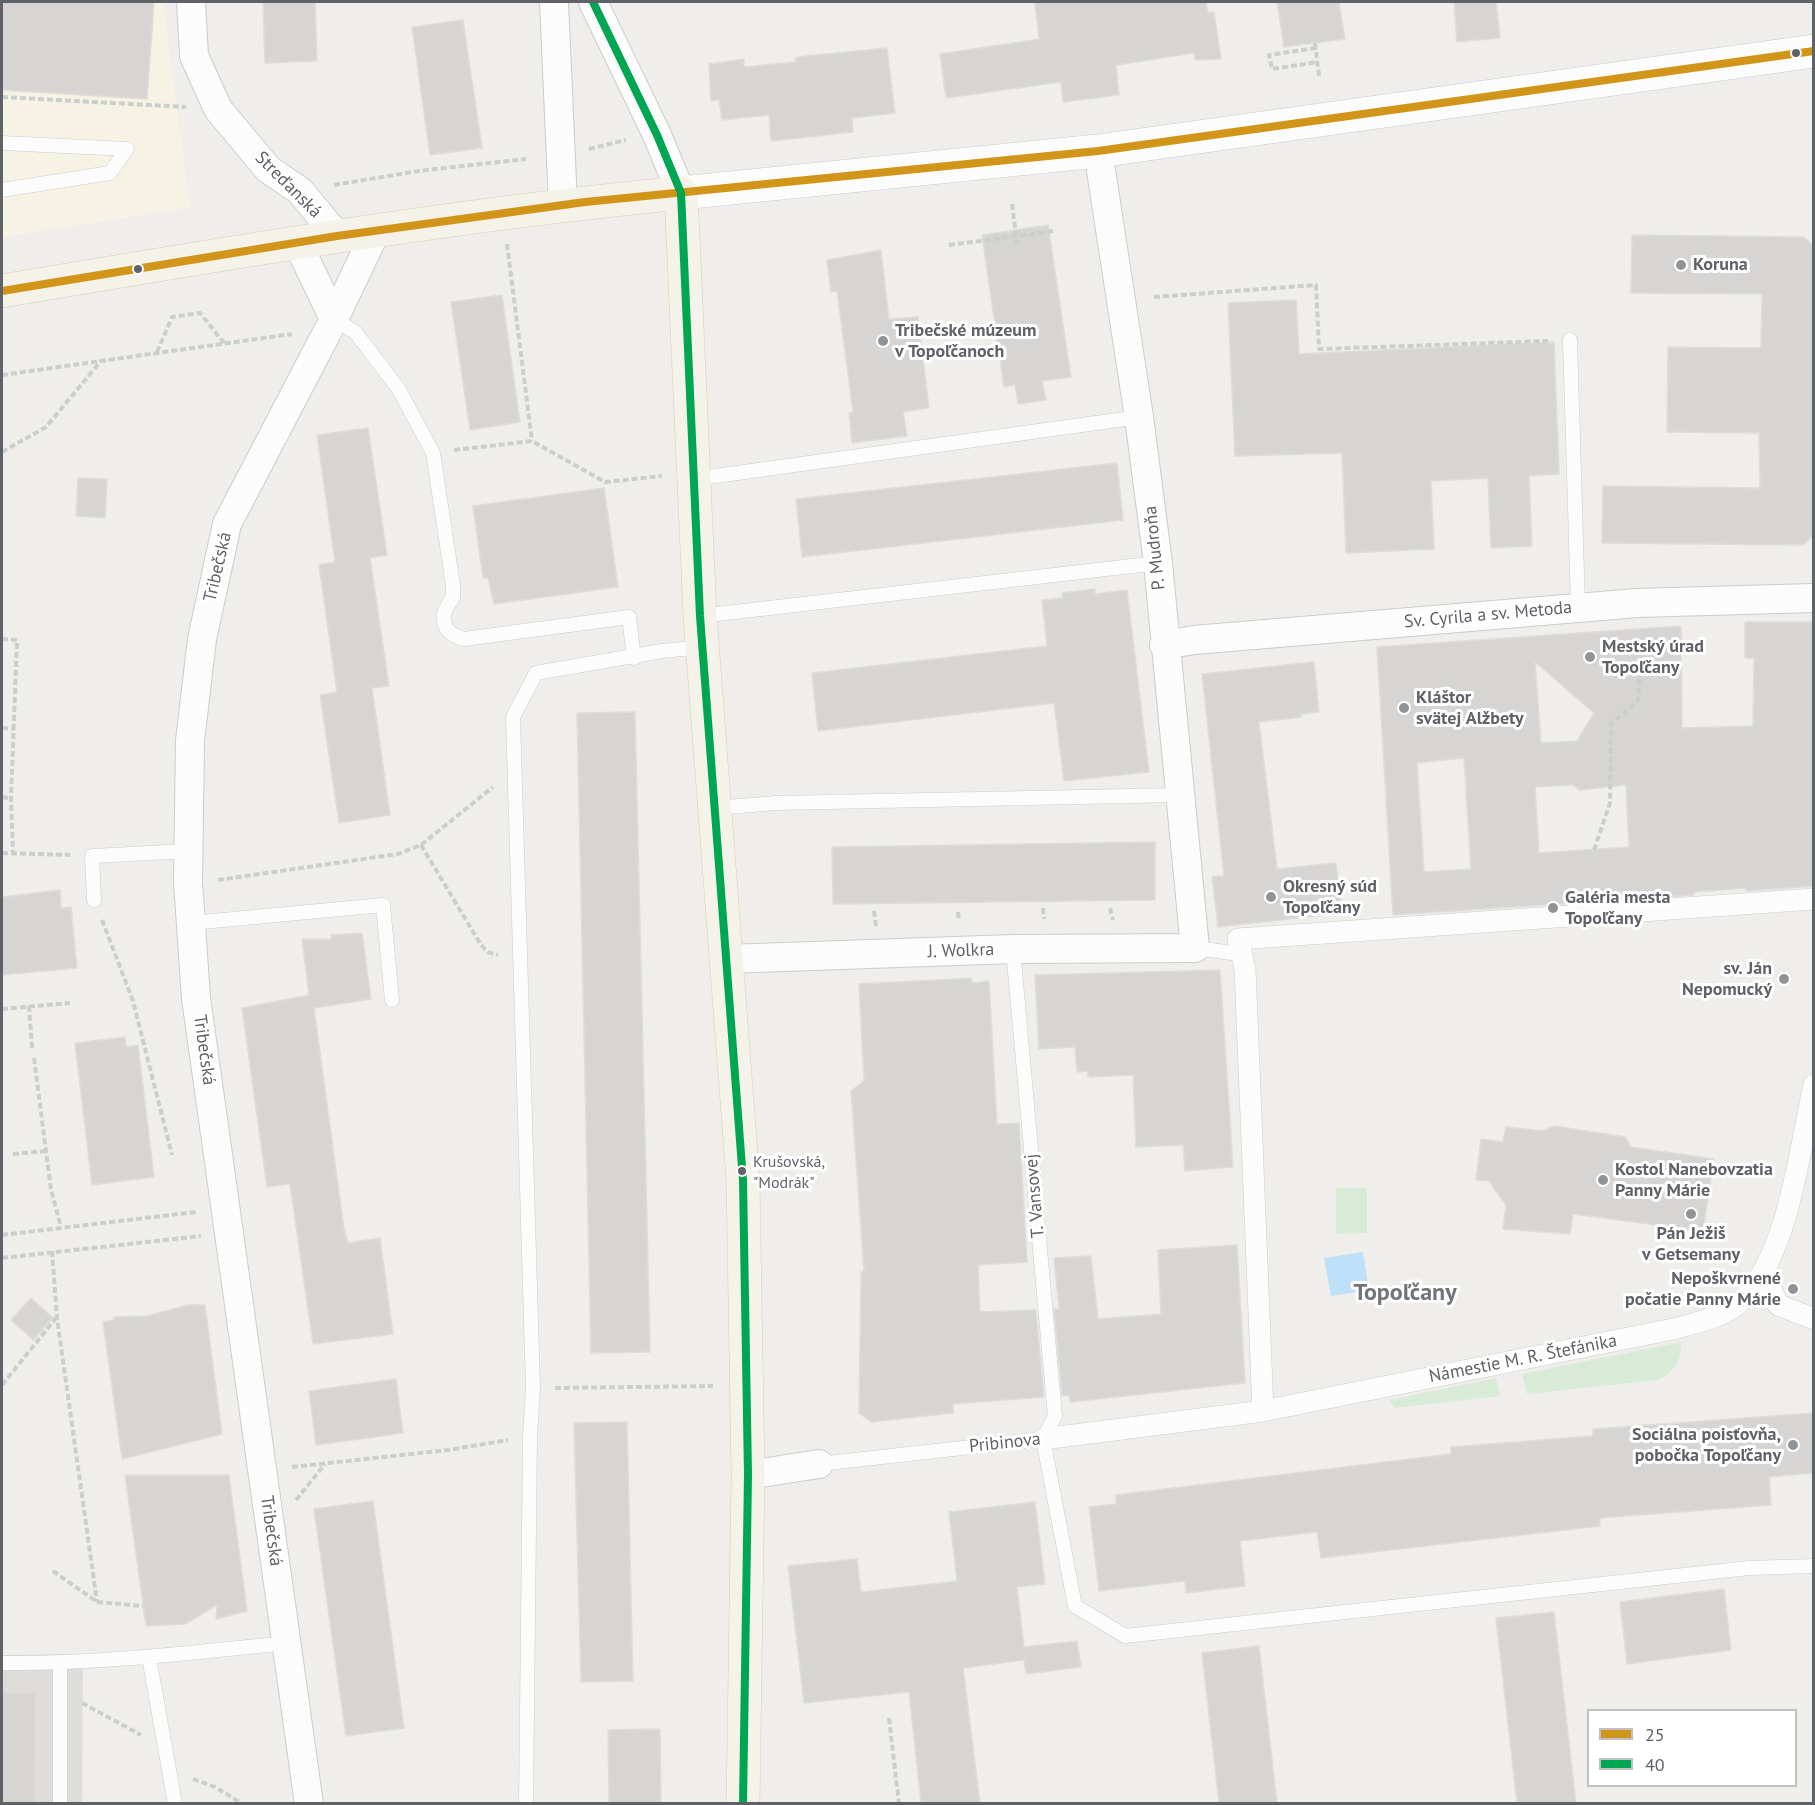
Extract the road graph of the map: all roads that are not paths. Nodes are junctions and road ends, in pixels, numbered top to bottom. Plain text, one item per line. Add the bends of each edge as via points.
1 (191, 2) edge
2 (554, 2) edge
3 (592, 2) edge
4 (1814, 51) edge
5 (2, 142) edge
6 (1098, 151) junction
7 (2, 190) edge
8 (681, 193) junction
9 (562, 205) junction
10 (376, 231) junction
11 (337, 236) junction
12 (298, 244) junction
13 (2, 291) edge
14 (334, 320) junction
15 (1570, 340) road end
16 (1139, 417) junction
17 (694, 479) junction
18 (1158, 563) junction
19 (1814, 598) edge
20 (1578, 608) junction
21 (702, 632) junction
22 (1164, 645) junction
23 (634, 658) junction
24 (1181, 795) junction
25 (716, 808) junction
26 (188, 851) junction
27 (1814, 899) edge
28 (94, 900) road end
29 (191, 923) junction
30 (1195, 948) junction
31 (1013, 950) junction
32 (1240, 954) junction
33 (727, 959) junction
34 (392, 1000) dead end
35 (1814, 1085) edge
36 (1764, 1272) junction
37 (1814, 1319) edge
38 (1263, 1411) junction
39 (1043, 1439) junction
40 (819, 1464) joint
41 (748, 1475) junction
42 (1814, 1566) edge
43 (286, 1643) junction
44 (149, 1657) junction
45 (2, 1663) edge
46 (60, 1664) junction
47 (60, 1803) edge
48 (175, 1803) edge
49 (309, 1803) edge
50 (526, 1803) edge
51 (743, 1803) edge

1 - 11 street, Streďanská via 194,56 218,109 268,169 300,191
2 - 9 street
3 - 8 street
4 - 6 main road
5 - 7 lane via 127,149 111,173
6 - 8 main road
6 - 16 street, P. Mudroňa
8 - 9 main road
8 - 17 main road
9 - 10 main road
10 - 11 main road
10 - 14 street, Tribečská
11 - 12 main road
12 - 13 main road
12 - 14 street
14 - 23 lane via 355,332 398,388 433,453 453,585 453,598 443,617 452,635 464,639 629,617
14 - 26 street, Tribečská via 227,524 201,639 190,741
15 - 20 lane
16 - 17 lane
16 - 18 street, P. Mudroňa
17 - 21 main road
18 - 21 lane
18 - 22 street, P. Mudroňa
19 - 20 street, Sv. Cyrila a sv. Metoda
20 - 22 street, Sv. Cyrila a sv. Metoda
21 - 23 lane via 662,651
21 - 25 main road
22 - 24 street, P. Mudroňa
23 - 50 lane via 536,673 513,717 533,1388
24 - 25 lane via 776,803
24 - 30 street, P. Mudroňa
25 - 33 main road
26 - 28 lane via 92,856
26 - 29 street, Tribečská
27 - 32 street via 1238,939
29 - 34 lane via 383,905
29 - 43 street, Tribečská via 196,998
30 - 31 street, J. Wolkra
30 - 32 lane
31 - 33 street, J. Wolkra
31 - 39 lane, T. Vansovej via 1055,1416
32 - 38 street via 1245,981
33 - 41 main road via 743,1180
35 - 36 street, Námestie M. R. Štefánika via 1779,1242
36 - 37 street via 1778,1305
36 - 38 street, Námestie M. R. Štefánika via 1740,1303 1708,1320
38 - 39 street, Pribinova
39 - 40 lane, Pribinova
39 - 42 lane via 1075,1606 1125,1636 1737,1569
40 - 41 street, Pribinova
41 - 51 main road
43 - 44 lane
43 - 49 street, Tribečská
44 - 46 lane
44 - 48 lane
45 - 46 lane
46 - 47 lane

